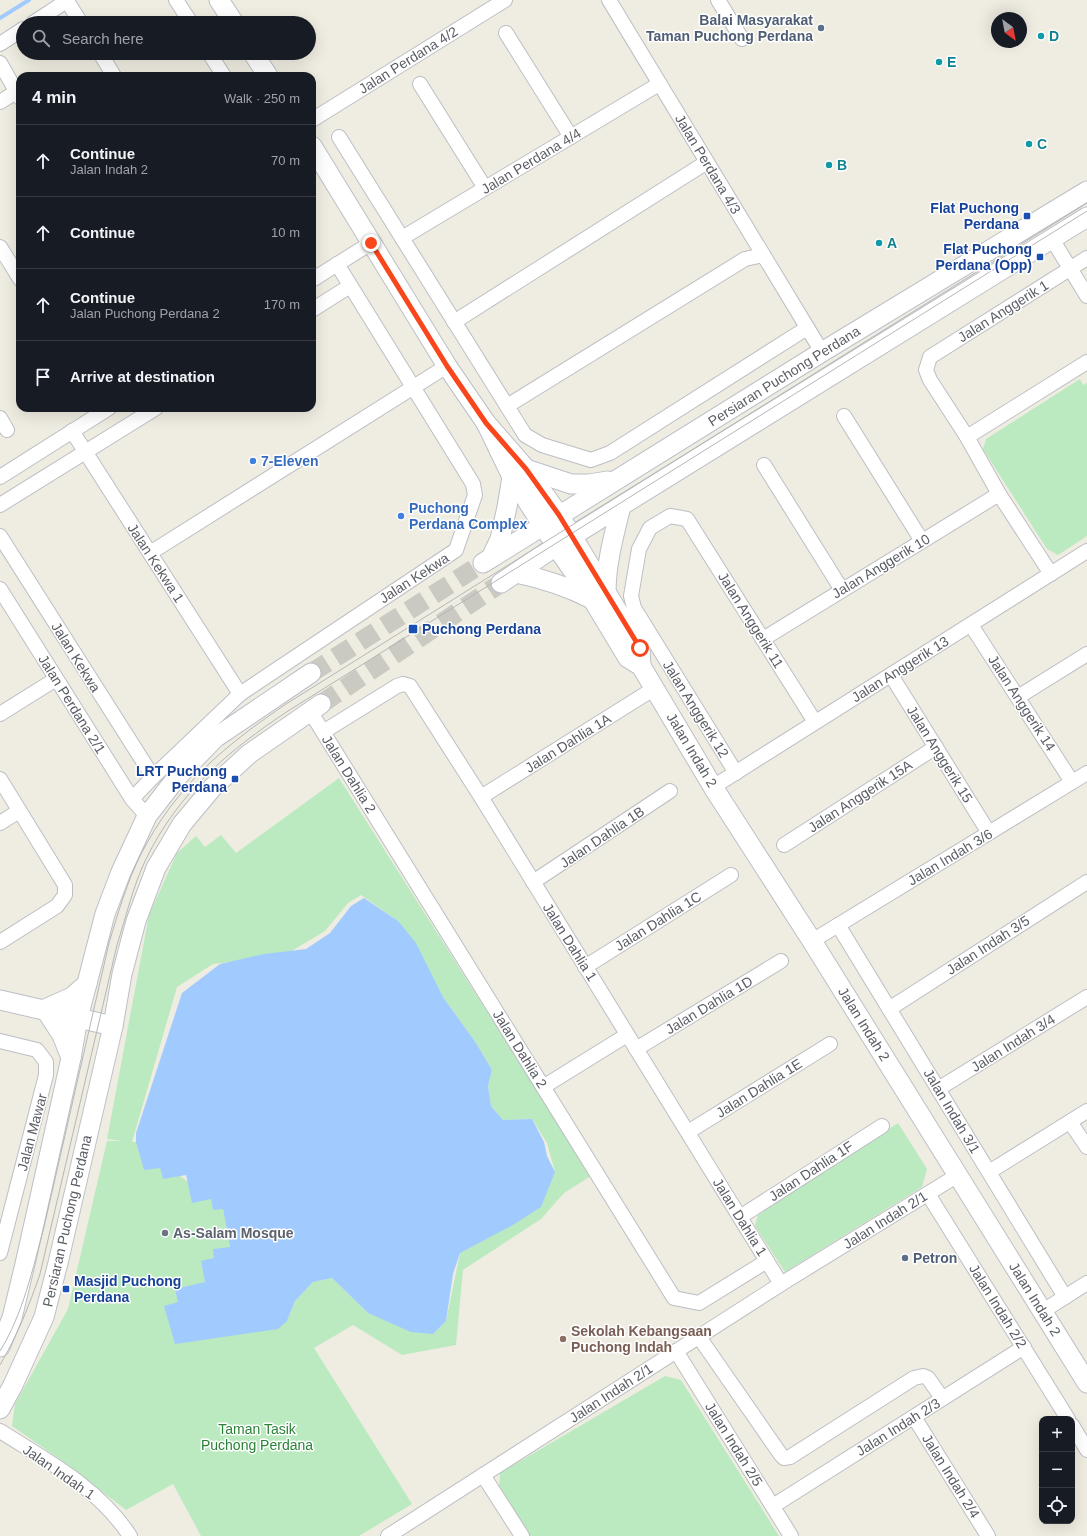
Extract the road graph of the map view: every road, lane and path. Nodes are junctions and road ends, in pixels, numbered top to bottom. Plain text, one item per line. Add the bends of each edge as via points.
1 (68, 0) edge
2 (176, 0) edge
3 (219, 0) edge
4 (505, 0) edge
5 (609, 0) edge
6 (718, 0) edge
7 (44, 16) edge
8 (77, 16) edge
9 (186, 16) edge
10 (229, 16) edge
11 (506, 33) dead end
12 (16, 34) edge
13 (742, 39) dead end
14 (0, 44) edge
15 (104, 60) edge
16 (214, 60) edge
17 (258, 60) edge
18 (0, 63) edge
19 (112, 72) edge
20 (221, 72) edge
21 (265, 72) edge
22 (420, 84) dead end
23 (659, 84) junction
24 (16, 91) edge
25 (16, 96) edge
26 (0, 102) edge
27 (316, 118) edge
28 (339, 137) dead end
29 (571, 137) junction
30 (316, 153) edge
31 (707, 162) junction
32 (485, 188) junction
33 (1087, 191) edge
34 (1087, 217) edge
35 (402, 238) junction
36 (1052, 239) junction
37 (371, 243) junction
38 (0, 247) edge
39 (762, 255) junction
40 (1087, 258) edge
41 (337, 264) junction
42 (1070, 268) junction
43 (16, 273) edge
44 (316, 277) edge
45 (350, 286) junction
46 (1087, 296) edge
47 (316, 307) edge
48 (454, 322) junction
49 (807, 328) junction
50 (822, 352) junction
51 (1087, 362) edge
52 (447, 366) junction
53 (414, 388) junction
54 (507, 406) junction
55 (103, 412) edge
56 (150, 412) edge
57 (844, 416) dead end
58 (72, 432) junction
59 (967, 437) junction
60 (85, 452) junction
61 (764, 465) dead end
62 (519, 473) junction
63 (0, 477) edge
64 (616, 480) junction
65 (1000, 494) junction
66 (0, 505) edge
67 (621, 506) junction
68 (687, 519) joint
69 (551, 520) junction
70 (0, 536) edge
71 (922, 541) junction
72 (564, 542) junction
73 (1087, 551) edge
74 (150, 553) junction
75 (1051, 574) junction
76 (842, 590) junction
77 (1, 594) edge
78 (600, 597) junction
79 (971, 624) junction
80 (763, 639) junction
81 (1087, 654) edge
82 (311, 673) tunnel mouth
83 (891, 675) junction
84 (56, 679) junction
85 (655, 688) junction
86 (240, 694) junction
87 (1018, 697) junction
88 (315, 707) joint
89 (0, 714) edge
90 (815, 722) junction
91 (323, 732) junction
92 (936, 747) junction
93 (736, 773) junction
94 (1087, 773) edge
95 (153, 777) junction
96 (0, 779) edge
97 (1072, 782) junction
98 (713, 787) junction
99 (670, 791) dead end
100 (481, 797) junction
101 (132, 799) junction
102 (19, 811) junction
103 (147, 816) junction
104 (0, 823) edge
105 (989, 833) junction
106 (784, 845) dead end
107 (731, 875) dead end
108 (533, 882) junction
109 (1087, 882) edge
110 (838, 925) junction
111 (812, 941) junction
112 (0, 942) edge
113 (781, 961) dead end
114 (585, 967) junction
115 (87, 984) junction
116 (1087, 997) edge
117 (0, 1000) edge
118 (889, 1009) junction
119 (44, 1010) junction
120 (78, 1018) junction
121 (112, 1026) junction
122 (627, 1034) junction
123 (0, 1040) edge
124 (830, 1044) dead end
125 (636, 1049) junction
126 (71, 1058) junction
127 (543, 1087) junction
128 (938, 1089) junction
129 (1087, 1111) edge
130 (1070, 1122) junction
131 (882, 1126) dead end
132 (688, 1132) junction
133 (1087, 1148) edge
134 (989, 1172) junction
135 (958, 1175) junction
136 (928, 1194) junction
137 (740, 1217) junction
138 (0, 1253) edge
139 (767, 1261) junction
140 (1087, 1283) edge
141 (781, 1284) junction
142 (1065, 1297) junction
143 (1043, 1311) junction
144 (699, 1336) junction
145 (0, 1347) edge
146 (1024, 1347) junction
147 (676, 1351) junction
148 (1087, 1382) edge
149 (942, 1398) junction
150 (0, 1409) edge
151 (914, 1416) junction
152 (1066, 1416) edge
153 (1075, 1430) edge
154 (0, 1431) edge
155 (1087, 1450) edge
156 (483, 1475) junction
157 (773, 1506) junction
158 (130, 1536) edge
159 (388, 1536) edge
160 (522, 1536) edge
161 (791, 1536) edge
162 (988, 1536) edge

1 - 7 street
1 - 8 street
2 - 9 street
3 - 10 main road
4 - 27 street, Jalan Perdana 4/2
5 - 23 street, Jalan Perdana 4/3
6 - 13 street
11 - 29 street
12 - 14 street
15 - 19 street
16 - 20 street
17 - 21 main road
18 - 24 street
22 - 32 street
23 - 29 street, Jalan Perdana 4/4
23 - 31 street, Jalan Perdana 4/3
25 - 26 street
28 - 35 street
29 - 32 street, Jalan Perdana 4/4
30 - 37 main road, Jalan Indah 2
31 - 39 street, Jalan Perdana 4/3
31 - 48 street
32 - 35 street, Jalan Perdana 4/4
33 - 50 main road, Persiaran Puchong Perdana
34 - 36 main road, Persiaran Puchong Perdana
35 - 48 street
36 - 42 street
36 - 67 main road, Persiaran Puchong Perdana
37 - 41 street
37 - 52 main road, Jalan Indah 2
38 - 43 street
39 - 49 street, Jalan Perdana 4/3
39 - 54 street via 745,259
40 - 42 street, Jalan Anggerik 1
41 - 44 street
41 - 45 street, Jalan Kekwa
42 - 46 street
42 - 59 street, Jalan Anggerik 1 via 930,357 926,370 930,380
45 - 47 street
45 - 53 street, Jalan Kekwa
48 - 54 street
49 - 50 street, Jalan Perdana 4/3
49 - 54 street via 610,453 591,460 542,445 525,435
50 - 64 main road, Persiaran Puchong Perdana
51 - 59 street
52 - 53 street
52 - 62 main road, Jalan Indah 2
53 - 74 street
53 - 86 street, Jalan Kekwa via 473,484 474,495 456,550
55 - 58 street
56 - 60 street
57 - 71 street
58 - 60 street, Jalan Kekwa 1
58 - 63 street
59 - 65 street
60 - 66 street
60 - 74 street, Jalan Kekwa 1
61 - 76 street
62 - 64 main road via 571,484
62 - 69 main road, Jalan Indah 2
62 - 69 main road, Persiaran Puchong Perdana via 500,539 487,560
64 - 69 main road, Persiaran Puchong Perdana
65 - 71 street, Jalan Anggerik 10
65 - 75 street
67 - 72 main road, Persiaran Puchong Perdana
67 - 78 main road
68 - 80 street, Jalan Anggerik 11
68 - 93 street, Jalan Anggerik 12 via 670,516 650,528 639,549 631,596 634,608
69 - 72 main road, Jalan Indah 2
70 - 95 street, Jalan Kekwa
71 - 76 street, Jalan Anggerik 10
72 - 78 main road, Jalan Indah 2
72 - 78 main road, Persiaran Puchong Perdana via 509,578 540,578
73 - 75 street, Jalan Anggerik 13
74 - 86 street, Jalan Kekwa 1
75 - 79 street, Jalan Anggerik 13
76 - 80 street, Jalan Anggerik 10
77 - 84 street, Jalan Perdana 2/1
78 - 85 main road, Jalan Indah 2 via 628,658 641,666
79 - 83 street, Jalan Anggerik 13
79 - 87 street, Jalan Anggerik 14
80 - 90 street, Jalan Anggerik 11
81 - 87 street
82 - 103 main road via 215,738 178,776
83 - 90 street, Jalan Anggerik 13
83 - 92 street, Jalan Anggerik 15
84 - 89 street
84 - 101 street, Jalan Perdana 2/1
85 - 98 main road, Jalan Indah 2
85 - 100 street, Jalan Dahlia 1A
86 - 95 street, Jalan Kekwa
87 - 97 street, Jalan Anggerik 14
88 - 91 street, Jalan Dahlia 2
88 - 121 main road, Persiaran Puchong Perdana via 249,754 213,787 182,824 156,868 136,921
90 - 93 street, Jalan Anggerik 13
91 - 100 street, Jalan Dahlia 1 via 397,686 410,686
91 - 127 street, Jalan Dahlia 2
92 - 105 street, Jalan Anggerik 15
92 - 106 street, Jalan Anggerik 15A
93 - 98 street, Jalan Anggerik 13
94 - 97 street, Jalan Indah 3/6
95 - 101 street, Jalan Kekwa
96 - 102 street
97 - 105 street, Jalan Indah 3/6
98 - 111 main road, Jalan Indah 2
99 - 108 street, Jalan Dahlia 1B
100 - 108 street, Jalan Dahlia 1
101 - 103 street, Jalan Perdana 2/1
102 - 104 street
102 - 112 street via 65,885 65,895 57,906
103 - 115 main road via 105,914
105 - 110 street, Jalan Indah 3/6
107 - 114 street, Jalan Dahlia 1C
108 - 114 street, Jalan Dahlia 1
109 - 118 street, Jalan Indah 3/5
110 - 111 street, Jalan Indah 3/6
110 - 118 street, Jalan Indah 3/1
111 - 135 main road, Jalan Indah 2
113 - 125 street, Jalan Dahlia 1D
114 - 122 street, Jalan Dahlia 1
115 - 119 main road via 72,997
115 - 120 main road
116 - 128 street, Jalan Indah 3/4
117 - 119 main road
118 - 128 street, Jalan Indah 3/1
119 - 120 main road
119 - 126 main road via 62,1035
120 - 121 main road
120 - 126 main road
121 - 150 main road, Persiaran Puchong Perdana via 44,1317
122 - 125 street, Jalan Dahlia 1
122 - 127 street
123 - 138 street, Jalan Mawar via 37,1050 46,1062 46,1075
124 - 132 street, Jalan Dahlia 1E
125 - 132 street, Jalan Dahlia 1
126 - 145 main road via 12,1318
127 - 139 street, Jalan Dahlia 2 via 674,1298 699,1303
128 - 134 street, Jalan Indah 3/1
129 - 130 street
130 - 133 street
130 - 134 street
131 - 137 street, Jalan Dahlia 1F
132 - 137 street, Jalan Dahlia 1
134 - 142 street, Jalan Indah 3/1
135 - 136 street, Jalan Indah 2/1
135 - 143 main road, Jalan Indah 2
136 - 141 street, Jalan Indah 2/1
136 - 146 street, Jalan Indah 2/2
137 - 139 street, Jalan Dahlia 1
139 - 141 street, Jalan Dahlia 1
140 - 142 street
141 - 144 street, Jalan Indah 2/1
142 - 143 street
143 - 148 main road, Jalan Indah 2
144 - 147 street, Jalan Indah 2/1
144 - 149 street via 784,1458 790,1457 914,1378 928,1378
146 - 149 street, Jalan Indah 2/3
146 - 152 street, Jalan Indah 2/2
147 - 156 street, Jalan Indah 2/1
147 - 157 street, Jalan Indah 2/5
149 - 151 street, Jalan Indah 2/3
151 - 157 street, Jalan Indah 2/3
151 - 162 street, Jalan Indah 2/4
153 - 155 street
154 - 158 street, Jalan Indah 1 via 68,1474 92,1493 119,1519
156 - 159 street, Jalan Indah 2/1
156 - 160 street
157 - 161 street, Jalan Indah 2/5

